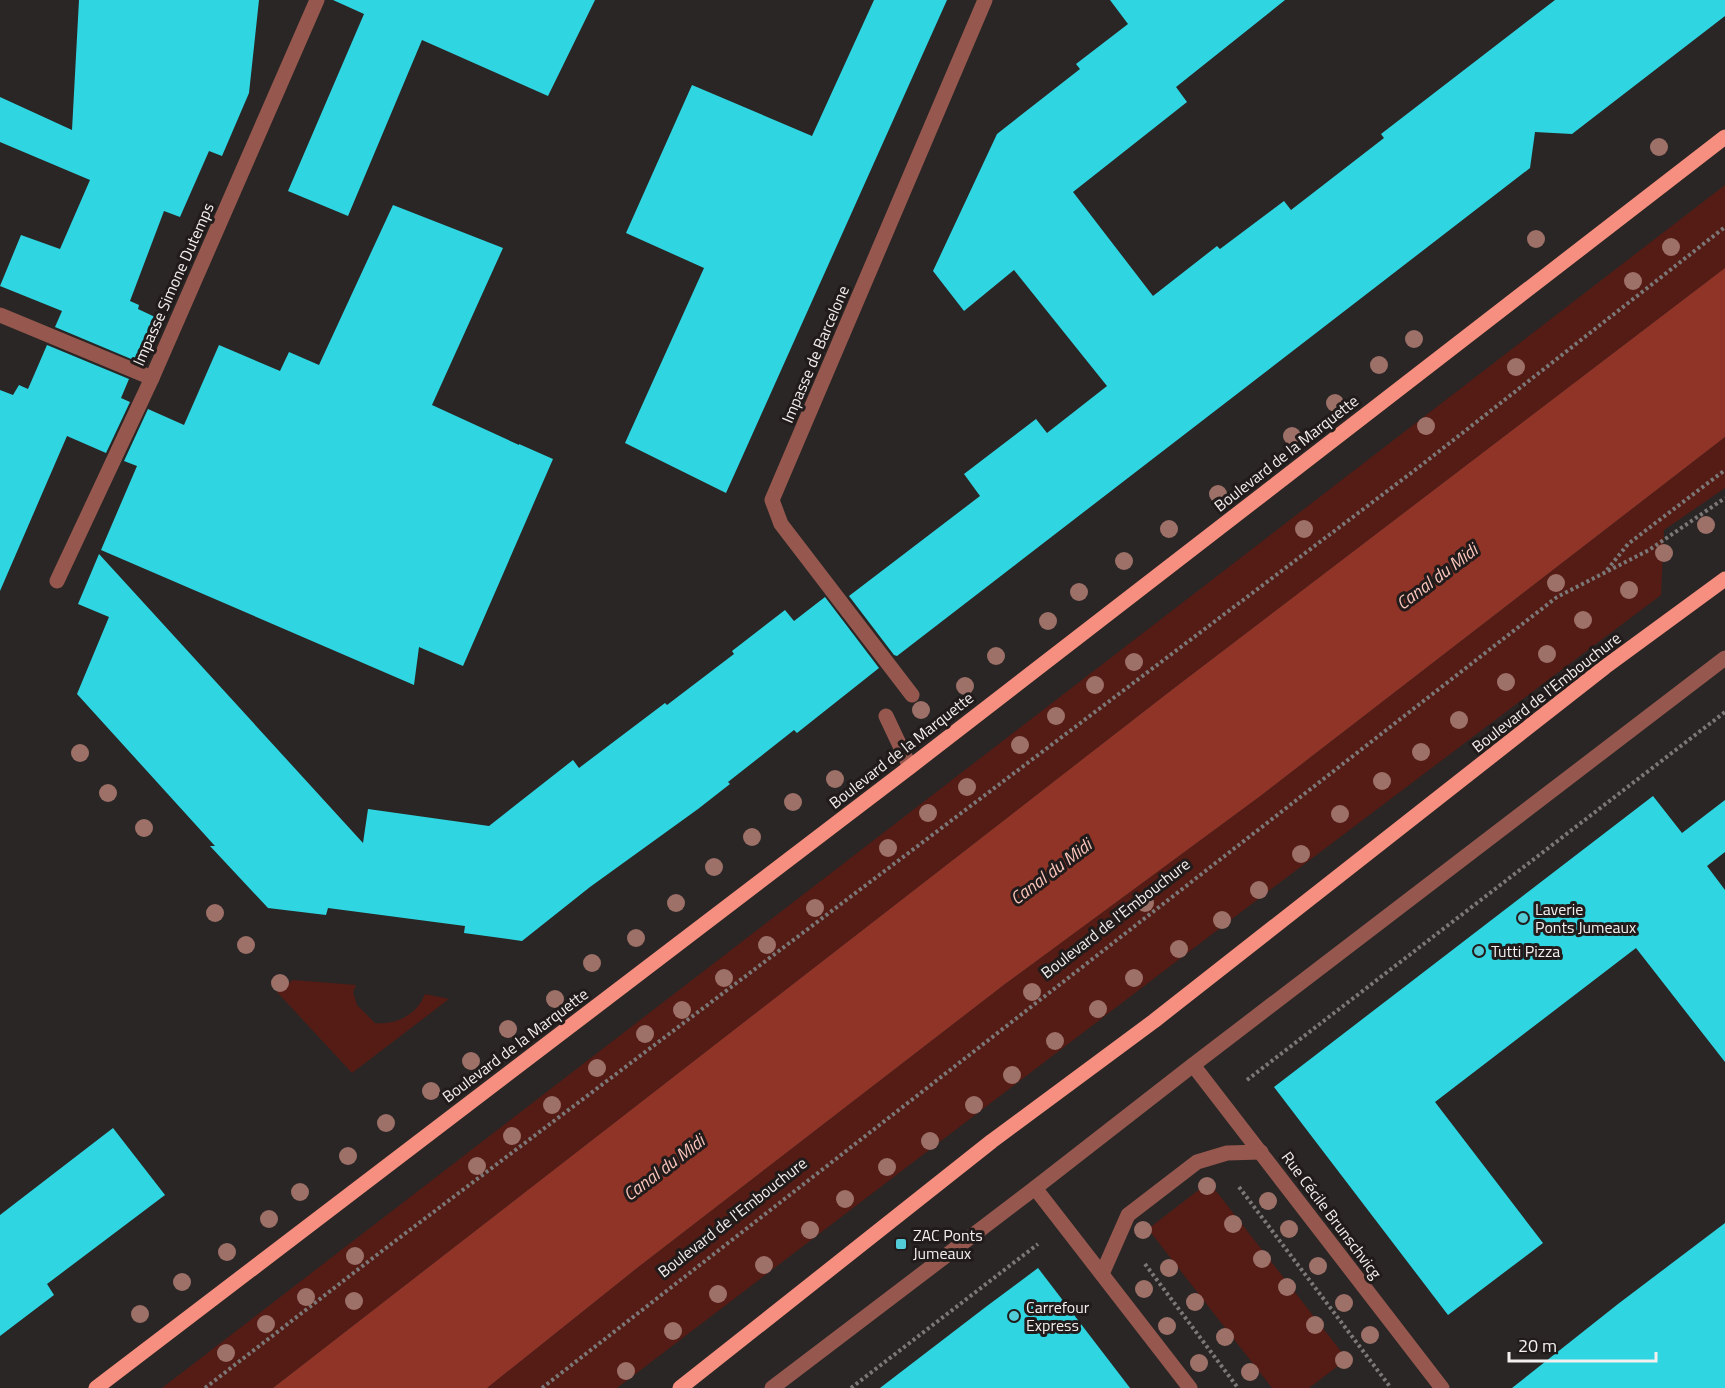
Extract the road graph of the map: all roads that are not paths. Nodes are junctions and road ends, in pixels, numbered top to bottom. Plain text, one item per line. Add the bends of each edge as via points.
1 (317, 0) edge
2 (985, 0) edge
3 (1725, 137) edge
4 (0, 315) edge
5 (152, 378) junction
6 (1725, 579) edge
7 (57, 581) dead end
8 (1725, 658) edge
9 (912, 695) dead end
10 (886, 716) dead end
11 (910, 767) junction
12 (1193, 1065) junction
13 (1262, 1152) junction
14 (1035, 1188) junction
15 (1102, 1274) junction
16 (96, 1388) edge
17 (680, 1388) edge
18 (772, 1388) edge
19 (1190, 1388) edge
20 (1442, 1388) edge

1 - 5 street, Impasse Simone Dutemps
2 - 9 street, Impasse de Barcelone via 772,500 781,524
3 - 11 main road, Boulevard de la Marquette
4 - 5 street
5 - 7 street, Impasse Simone Dutemps
6 - 17 main road, Boulevard de l'Embouchure via 1605,667
8 - 12 street
10 - 11 street
11 - 16 main road, Boulevard de la Marquette
12 - 13 street, Rue Cécile Brunschvicg
12 - 14 street
13 - 15 street via 1227,1153 1197,1162 1128,1215
13 - 20 street, Rue Cécile Brunschvicg
14 - 15 street
14 - 18 street
15 - 19 street

